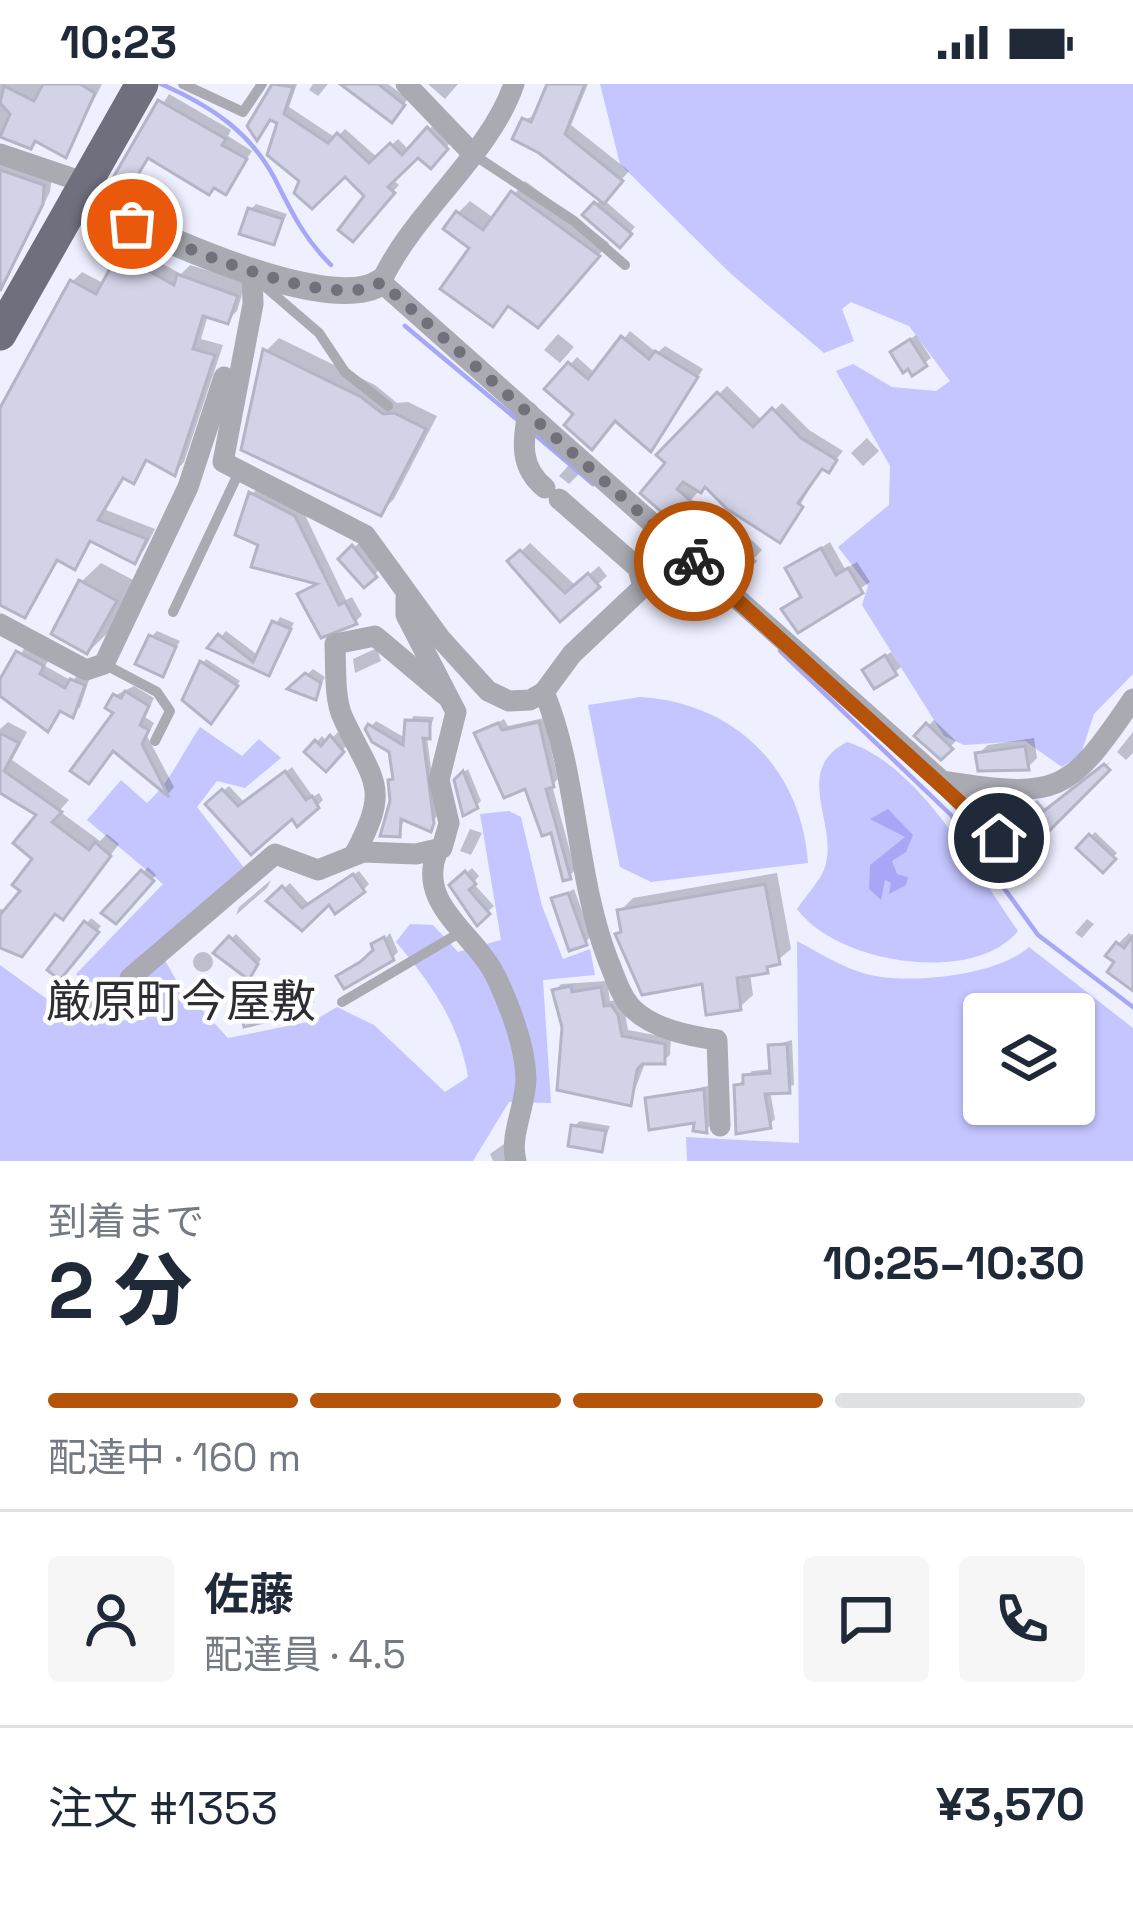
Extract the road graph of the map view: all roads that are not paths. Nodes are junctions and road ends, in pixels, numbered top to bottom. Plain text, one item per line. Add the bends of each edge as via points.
1 (183, 84) edge
2 (262, 84) edge
3 (406, 84) edge
4 (514, 84) edge
5 (136, 87) edge
6 (472, 153) junction
7 (0, 154) edge
8 (78, 190) junction
9 (625, 265) dead end
10 (252, 273) junction
11 (381, 282) junction
12 (0, 334) edge
13 (388, 406) dead end
14 (529, 412) junction
15 (238, 472) junction
16 (406, 598) junction
17 (173, 613) dead end
18 (0, 624) edge
19 (104, 664) junction
20 (544, 692) junction
21 (452, 696) junction
22 (1133, 699) edge
23 (154, 741) dead end
24 (942, 781) junction
25 (437, 852) junction
26 (397, 854) junction
27 (354, 855) junction
28 (1024, 866) dead end
29 (433, 897) junction
30 (464, 931) junction
31 (130, 978) dead end
32 (342, 1002) dead end
33 (720, 1126) dead end
34 (516, 1161) edge

1 - 2 lane via 243,112
3 - 6 street
4 - 6 street
5 - 8 main road
6 - 9 lane
6 - 11 street
7 - 8 street
8 - 10 street
8 - 12 main road
10 - 11 street via 346,289
10 - 13 lane
10 - 15 street via 253,304 222,454
10 - 19 street via 188,487
11 - 14 street
14 - 20 street via 525,459 552,494 638,568 644,586
14 - 24 street
15 - 16 street via 365,535
15 - 17 lane
16 - 20 street via 488,691 520,702
16 - 21 street via 406,615
18 - 19 street via 86,670
19 - 23 lane via 158,692 170,711
20 - 33 street via 591,915 617,983 648,1020 717,1040
21 - 25 street via 457,727 439,780 448,834
21 - 27 street via 375,636 335,644 341,715 377,781 372,822
22 - 24 street via 1089,761 1058,786 1020,791
24 - 28 street
25 - 26 street
25 - 29 street
26 - 27 street
26 - 29 street
27 - 31 street via 318,870 275,854
29 - 30 street
30 - 32 lane
30 - 34 street via 496,978 520,1048 526,1078

